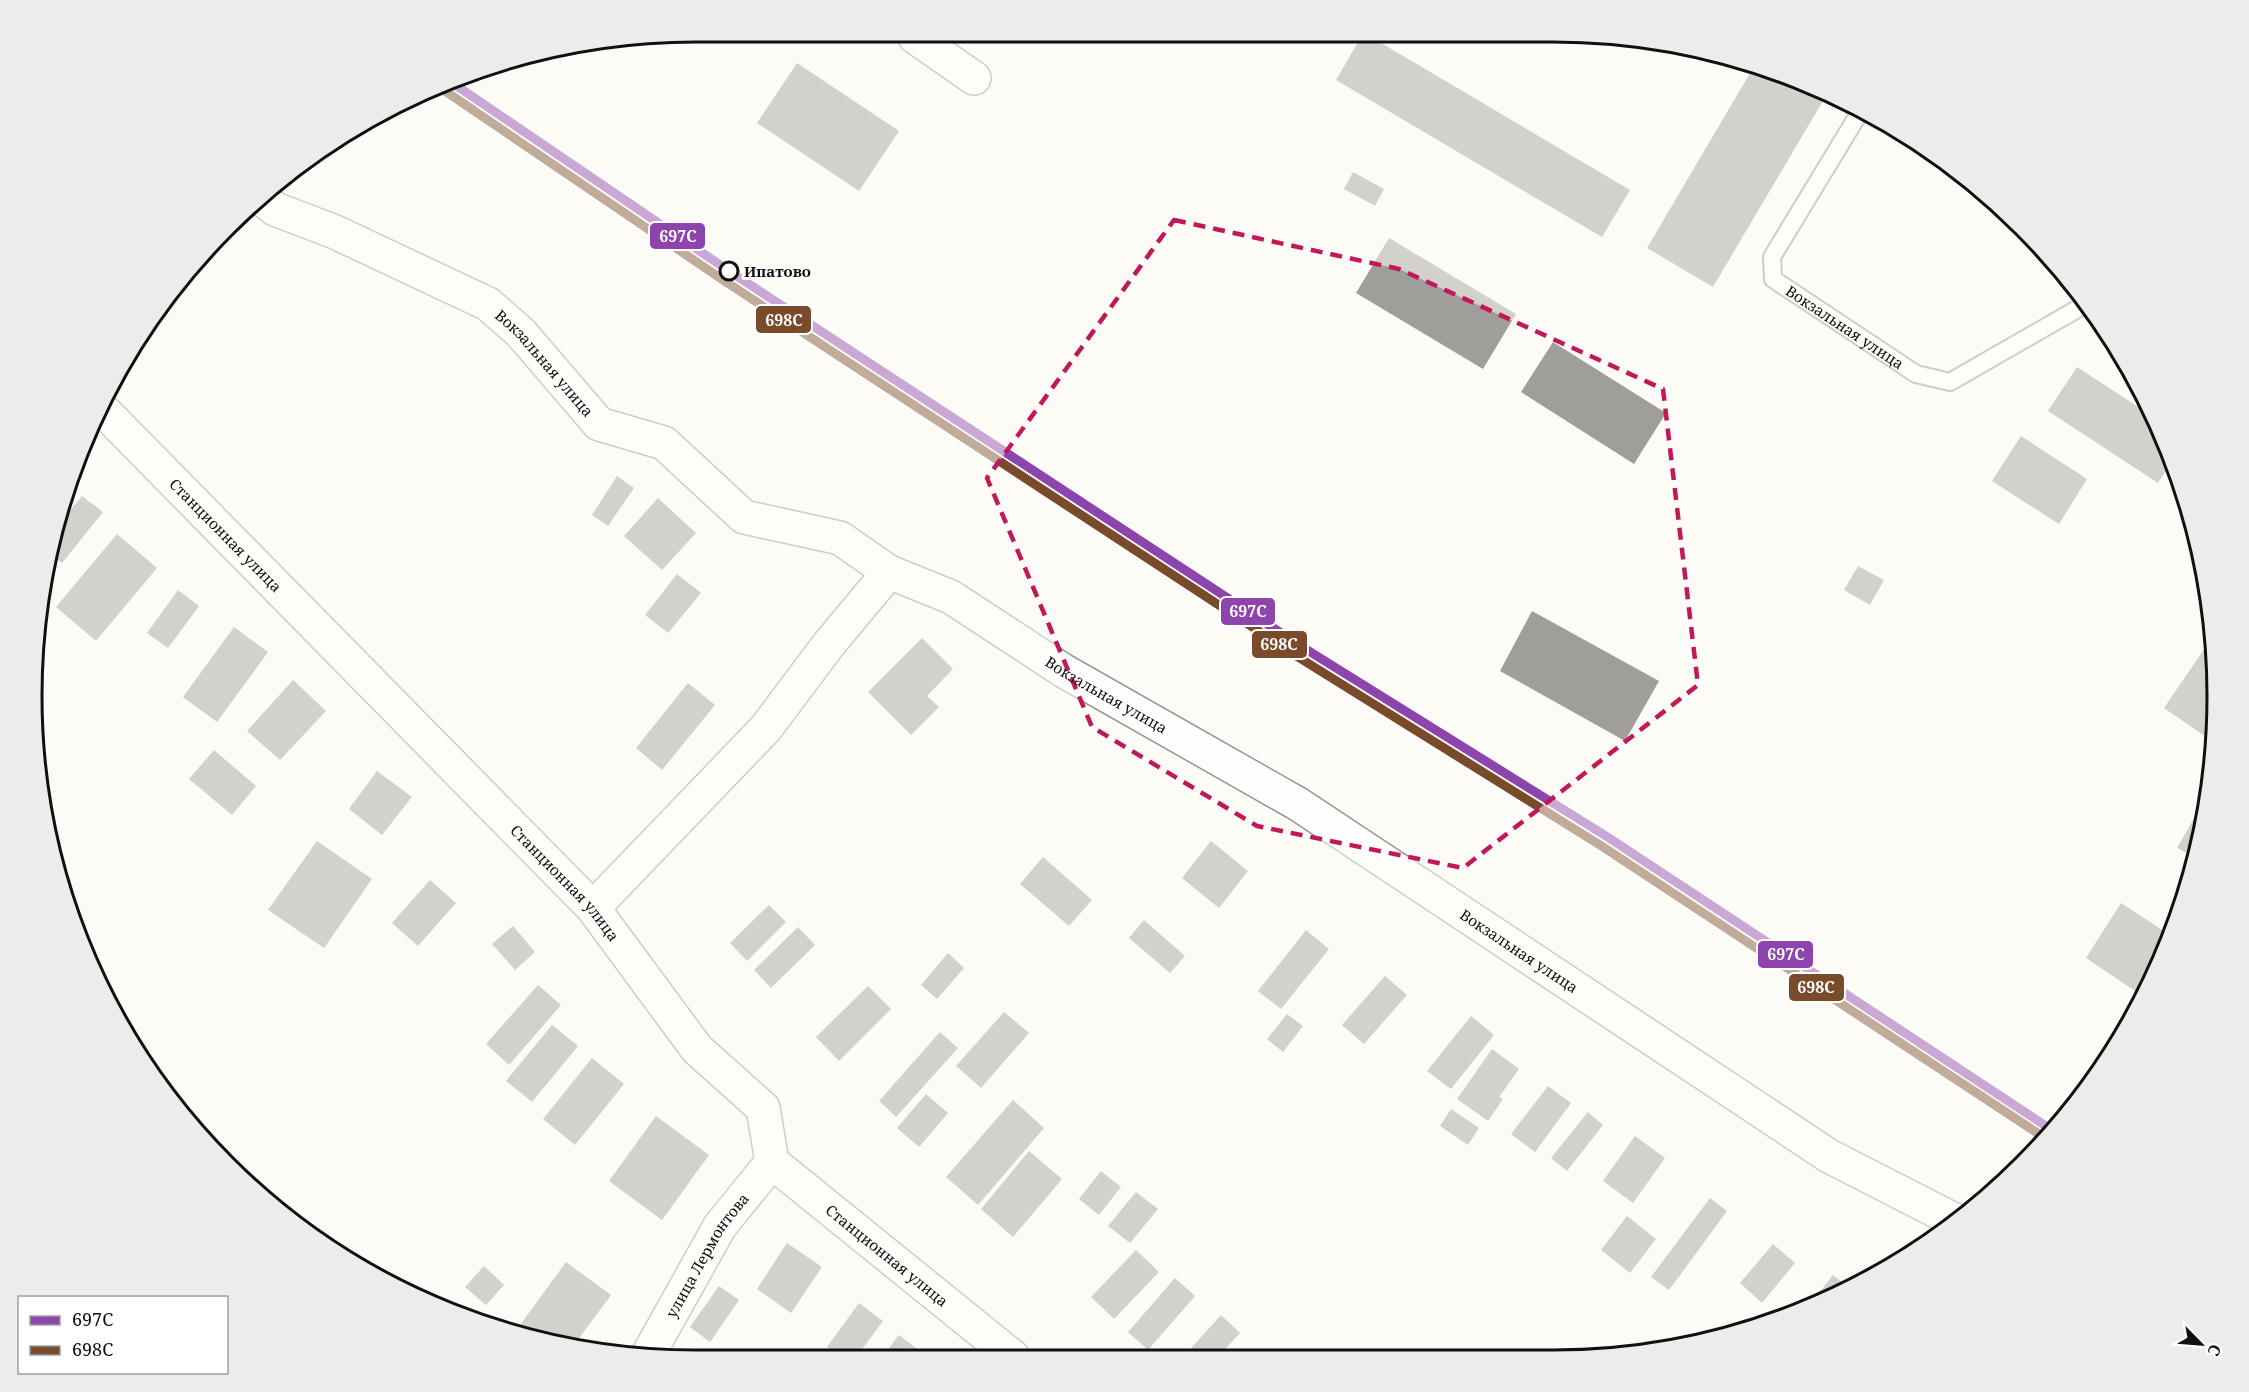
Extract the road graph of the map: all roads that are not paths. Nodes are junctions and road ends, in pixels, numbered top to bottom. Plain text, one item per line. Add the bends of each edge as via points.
1 (922, 42) edge
2 (974, 78) dead end
3 (1857, 117) edge
4 (267, 203) edge
5 (2079, 308) edge
6 (106, 414) edge
7 (889, 572) junction
8 (593, 908) junction
9 (772, 1162) junction
10 (1948, 1217) edge
11 (651, 1349) edge
12 (1004, 1350) edge

1 - 2 street
3 - 5 lane, Вокзальная улица via 1772,256 1773,279 1916,374 1950,382
4 - 7 street, Вокзальная улица via 488,304 521,333 599,424 664,443 744,517 840,538
6 - 8 street, Станционная улица
7 - 8 street via 766,728
7 - 10 street, Вокзальная улица via 951,597 1064,671 1298,804 1829,1156
8 - 9 street, Станционная улица via 697,1049 762,1108
9 - 11 street, улица Лермонтова via 720,1226
9 - 12 street, Станционная улица

